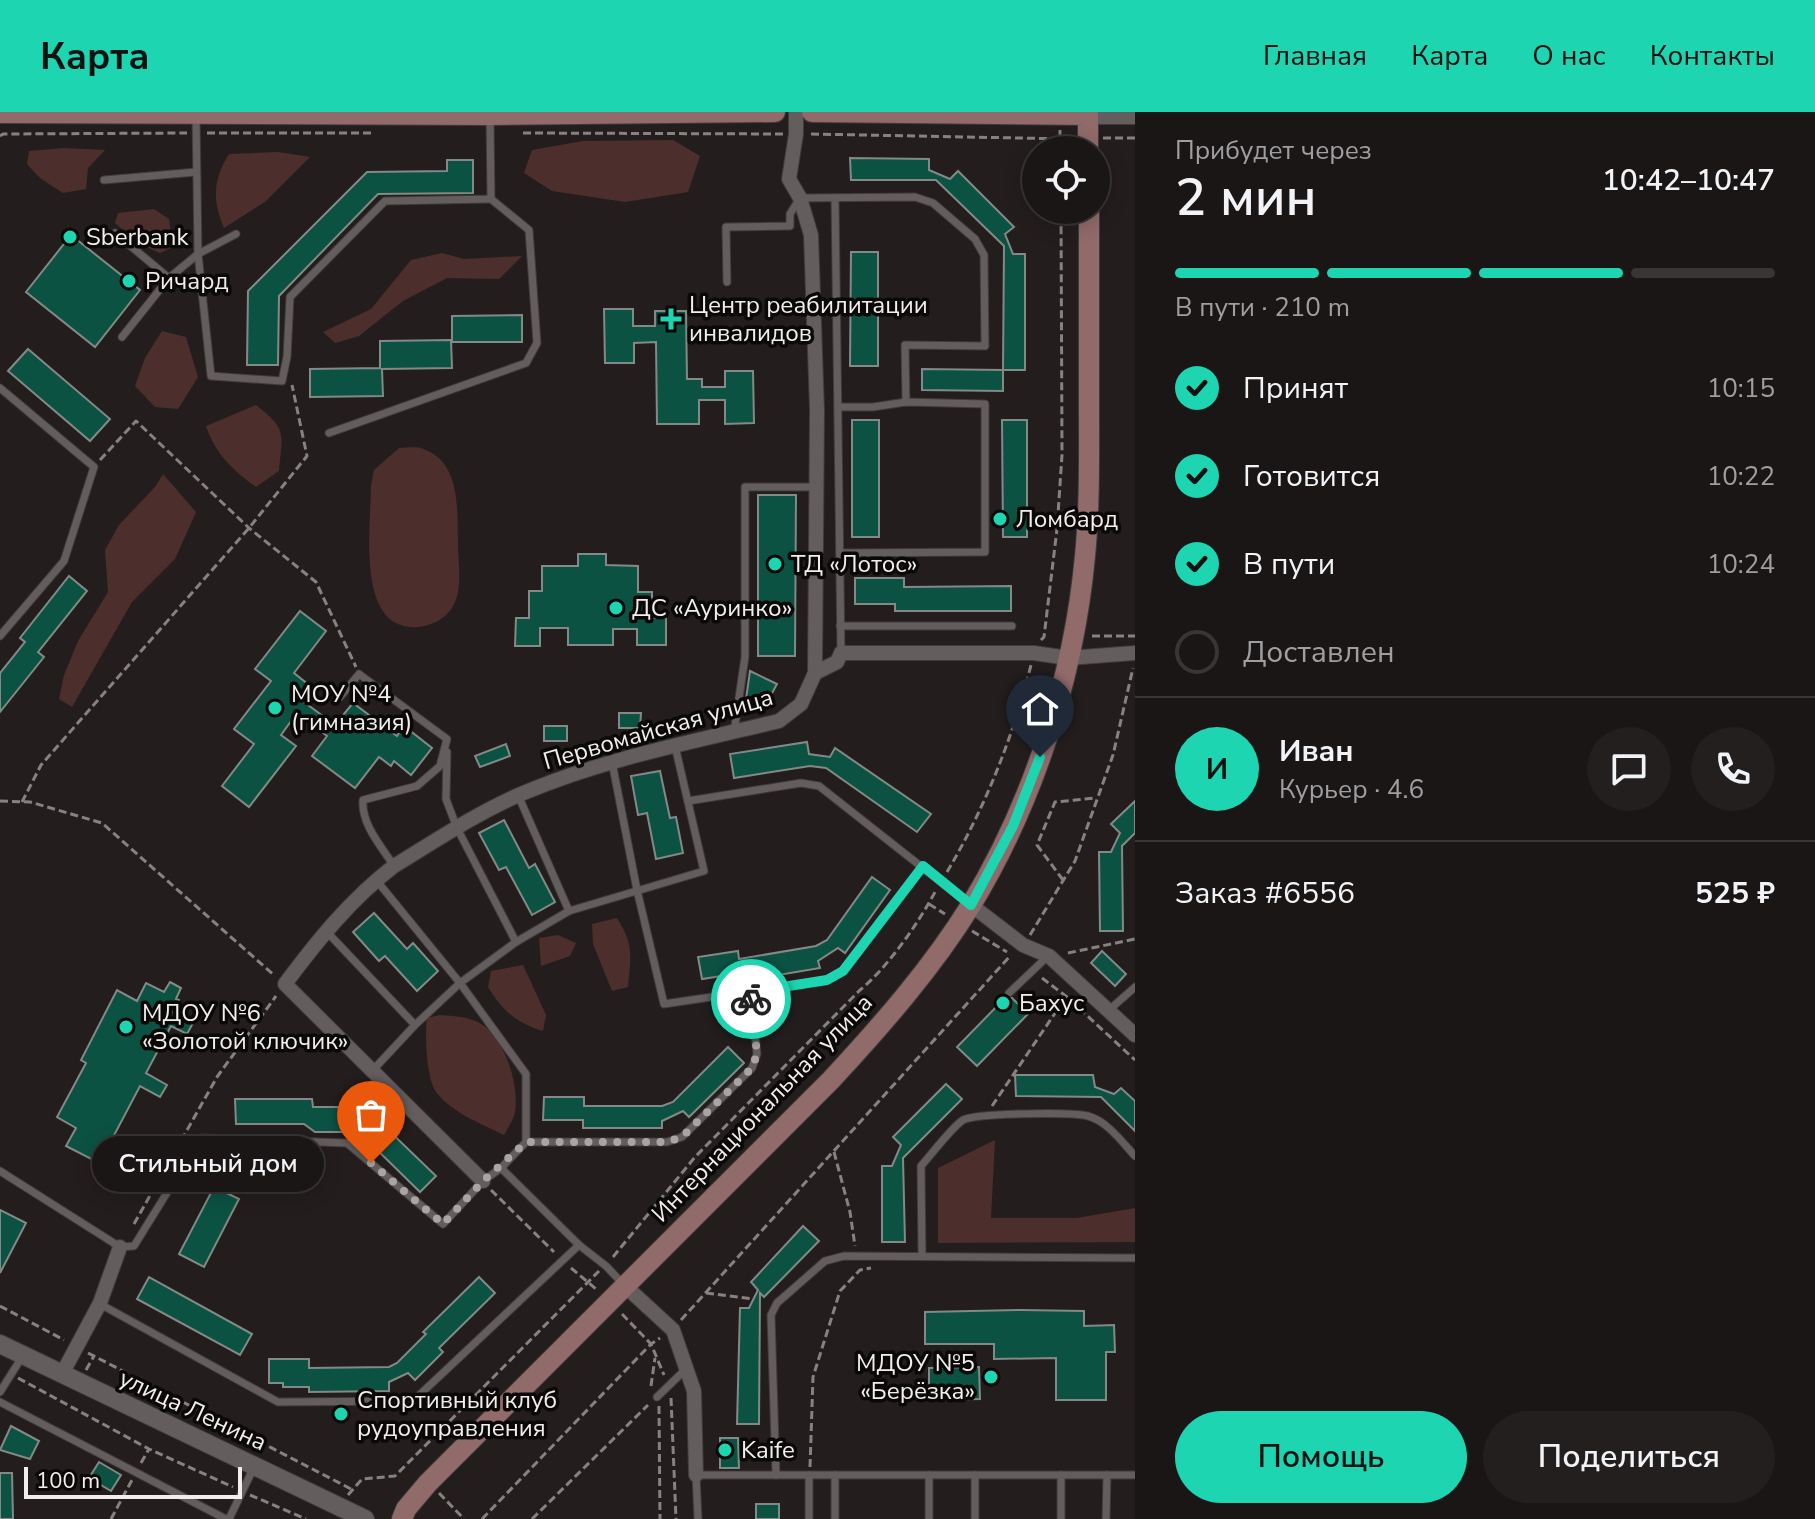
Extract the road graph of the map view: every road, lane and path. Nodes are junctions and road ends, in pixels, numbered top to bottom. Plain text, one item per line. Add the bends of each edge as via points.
1 (775, 112) edge
2 (796, 112) edge
3 (812, 112) edge
4 (0, 113) edge
5 (234, 113) edge
6 (490, 113) edge
7 (1088, 114) edge
8 (1135, 115) edge
9 (196, 123) edge
10 (378, 133) dead end
11 (521, 133) dead end
12 (796, 134) junction
13 (0, 136) edge
14 (1088, 136) edge
15 (1022, 137) edge
16 (1135, 138) edge
17 (1110, 141) edge
18 (196, 172) junction
19 (104, 180) dead end
20 (800, 198) junction
21 (835, 198) junction
22 (491, 199) junction
23 (1061, 224) edge
24 (1089, 224) edge
25 (236, 234) dead end
26 (108, 240) dead end
27 (198, 254) junction
28 (169, 278) junction
29 (727, 282) dead end
30 (122, 337) dead end
31 (293, 386) dead end
32 (0, 388) edge
33 (906, 402) junction
34 (839, 407) junction
35 (329, 433) dead end
36 (94, 467) junction
37 (816, 487) junction
38 (249, 528) junction
39 (840, 553) junction
40 (840, 626) junction
41 (1012, 626) dead end
42 (0, 636) edge
43 (1044, 637) dead end
44 (841, 653) junction
45 (1135, 655) edge
46 (1068, 658) junction
47 (1134, 672) edge
48 (815, 673) junction
49 (359, 674) junction
50 (340, 697) dead end
51 (734, 732) junction
52 (447, 739) junction
53 (675, 746) junction
54 (612, 762) junction
55 (518, 795) junction
56 (1098, 797) junction
57 (0, 801) edge
58 (688, 801) junction
59 (22, 802) junction
60 (457, 828) junction
61 (394, 866) junction
62 (923, 866) junction
63 (376, 879) junction
64 (1063, 880) junction
65 (637, 890) junction
66 (971, 905) junction
67 (569, 911) junction
68 (325, 931) junction
69 (1135, 939) edge
70 (516, 942) junction
71 (1023, 945) junction
72 (1049, 956) junction
73 (1032, 971) junction
74 (460, 983) junction
75 (285, 984) junction
76 (1135, 987) edge
77 (751, 992) junction
78 (1009, 993) dead end
79 (1067, 997) junction
80 (1109, 1010) junction
81 (415, 1025) junction
82 (1135, 1035) edge
83 (1135, 1060) edge
84 (373, 1070) junction
85 (985, 1116) junction
86 (526, 1142) junction
87 (833, 1152) junction
88 (1135, 1156) edge
89 (501, 1168) junction
90 (0, 1171) edge
91 (483, 1181) junction
92 (579, 1245) junction
93 (120, 1247) junction
94 (922, 1255) junction
95 (857, 1256) junction
96 (1135, 1258) edge
97 (880, 1267) dead end
98 (624, 1285) junction
99 (706, 1293) junction
100 (753, 1299) dead end
101 (100, 1303) junction
102 (0, 1306) edge
103 (673, 1330) junction
104 (0, 1344) edge
105 (651, 1344) junction
106 (76, 1347) junction
107 (22, 1355) junction
108 (655, 1358) junction
109 (687, 1368) junction
110 (11, 1374) junction
111 (62, 1374) junction
112 (668, 1386) junction
113 (0, 1392) edge
114 (654, 1396) joint
115 (0, 1402) edge
116 (149, 1449) junction
117 (410, 1461) dead end
118 (254, 1466) junction
119 (135, 1474) junction
120 (696, 1475) junction
121 (776, 1475) junction
122 (809, 1475) junction
123 (835, 1475) junction
124 (929, 1475) junction
125 (975, 1475) junction
126 (1061, 1475) junction
127 (1107, 1475) junction
128 (1135, 1475) edge
129 (242, 1491) junction
130 (111, 1519) edge
131 (227, 1519) edge
132 (306, 1519) edge
133 (365, 1519) edge
134 (402, 1519) edge
135 (482, 1519) edge
136 (532, 1519) edge
137 (660, 1519) edge
138 (676, 1519) edge
139 (698, 1519) edge
140 (809, 1519) edge
141 (835, 1519) edge
142 (929, 1519) edge
143 (975, 1519) edge
144 (1061, 1519) edge
145 (1106, 1519) edge

1 - 6 main road
2 - 12 street, Первомайская улица
3 - 7 main road
4 - 9 main road
5 - 6 main road
5 - 9 main road
6 - 22 lane
7 - 8 street
7 - 14 main road
9 - 10 path
9 - 13 path
9 - 18 lane
11 - 12 path
12 - 15 path
12 - 20 street, Первомайская улица via 789,179
16 - 17 path
18 - 19 lane
18 - 27 lane
20 - 21 lane
20 - 29 lane via 790,214 790,226 726,227
20 - 37 street, Первомайская улица via 811,235
21 - 33 lane via 915,197 933,203 975,239 984,255 985,346 905,345
21 - 34 lane
22 - 27 lane via 385,201 290,297 282,381 211,376
22 - 35 lane via 529,230 537,343 526,363
23 - 43 path via 1062,455
24 - 46 main road, Интернациональная улица via 1089,504
25 - 27 lane
26 - 28 lane via 115,233
27 - 28 lane
28 - 30 lane
31 - 38 path via 307,456
32 - 36 lane
33 - 34 lane
33 - 39 lane via 985,404 985,552
34 - 39 lane
36 - 38 path via 136,421
36 - 42 lane via 64,561
37 - 48 street, Первомайская улица
37 - 51 lane via 745,487 745,657
38 - 49 path via 316,582
38 - 59 path via 41,765
39 - 40 lane
40 - 41 lane
40 - 44 lane
44 - 46 street via 1034,653
44 - 48 street via 837,662
45 - 46 street
45 - 47 path
46 - 66 main road, Интернациональная улица via 1032,780
47 - 56 path
48 - 51 street, Первомайская улица via 801,704 779,721
49 - 50 lane
49 - 52 lane
51 - 53 street, Первомайская улица
52 - 60 lane via 446,799
52 - 61 lane via 440,766 417,786 363,800 366,821
53 - 54 street, Первомайская улица
53 - 58 lane
54 - 55 street, Первомайская улица
54 - 65 lane
55 - 60 street, Первомайская улица
55 - 67 lane
56 - 64 path
56 - 64 path via 1055,802 1037,845
57 - 59 path
58 - 62 lane via 801,783 819,786
58 - 65 lane via 704,871
59 - 75 path via 102,823
60 - 61 street, Первомайская улица
60 - 70 lane
61 - 63 street, Первомайская улица
62 - 66 lane
62 - 77 lane via 843,971 827,980
63 - 68 street, Первомайская улица
63 - 74 lane
64 - 71 path
65 - 67 lane
65 - 77 lane via 664,1004
66 - 71 street
66 - 98 main road, Интернациональная улица via 872,1036
67 - 70 lane
68 - 75 street, Первомайская улица
68 - 81 lane
69 - 72 path
70 - 74 lane
71 - 72 street
72 - 73 lane
72 - 80 street
73 - 78 lane
73 - 79 path
73 - 87 path via 1011,955
74 - 81 lane
74 - 86 lane via 526,1074
75 - 84 street
75 - 93 path via 217,1077
76 - 80 lane
77 - 86 lane via 757,1054 752,1068 682,1137 667,1142
79 - 83 path
79 - 85 path
80 - 82 street
81 - 84 lane
84 - 91 street
85 - 88 lane via 1087,1116 1101,1122
85 - 94 lane via 964,1120 921,1166
86 - 89 lane
87 - 95 path
87 - 99 path
89 - 91 lane
89 - 92 lane
90 - 93 lane
91 - 93 lane via 443,1224 347,1143 201,1138 134,1246
92 - 98 lane
92 - 101 lane via 413,1401 278,1402
93 - 101 street
94 - 95 lane
94 - 96 lane
95 - 121 lane via 825,1261 777,1303 771,1315
97 - 122 path via 860,1270 840,1291 813,1377
98 - 103 street
98 - 134 main road, Интернациональная улица via 428,1483
99 - 100 path
99 - 103 path
101 - 106 street
102 - 106 path
103 - 105 path
103 - 109 street
104 - 107 street, улица Ленина
105 - 108 path
105 - 135 path
106 - 111 street
106 - 117 path via 351,1489 362,1479 395,1476
107 - 110 lane
107 - 111 street, улица Ленина
108 - 112 path
108 - 114 path
109 - 112 lane
109 - 120 street via 694,1391
110 - 113 lane
110 - 116 path
111 - 118 street, улица Ленина
112 - 114 lane
112 - 138 path
115 - 119 lane
116 - 119 path
116 - 129 path
118 - 129 lane
118 - 133 street, улица Ленина
119 - 130 path
119 - 131 lane
120 - 121 lane
120 - 139 lane
121 - 122 lane
122 - 123 lane
122 - 140 lane
123 - 124 lane
123 - 141 lane
124 - 125 lane
124 - 142 lane
125 - 126 lane
125 - 143 lane
126 - 127 lane
126 - 144 lane
127 - 128 lane
127 - 145 lane
129 - 131 lane
129 - 132 path
136 - 137 path via 654,1399 659,1407

